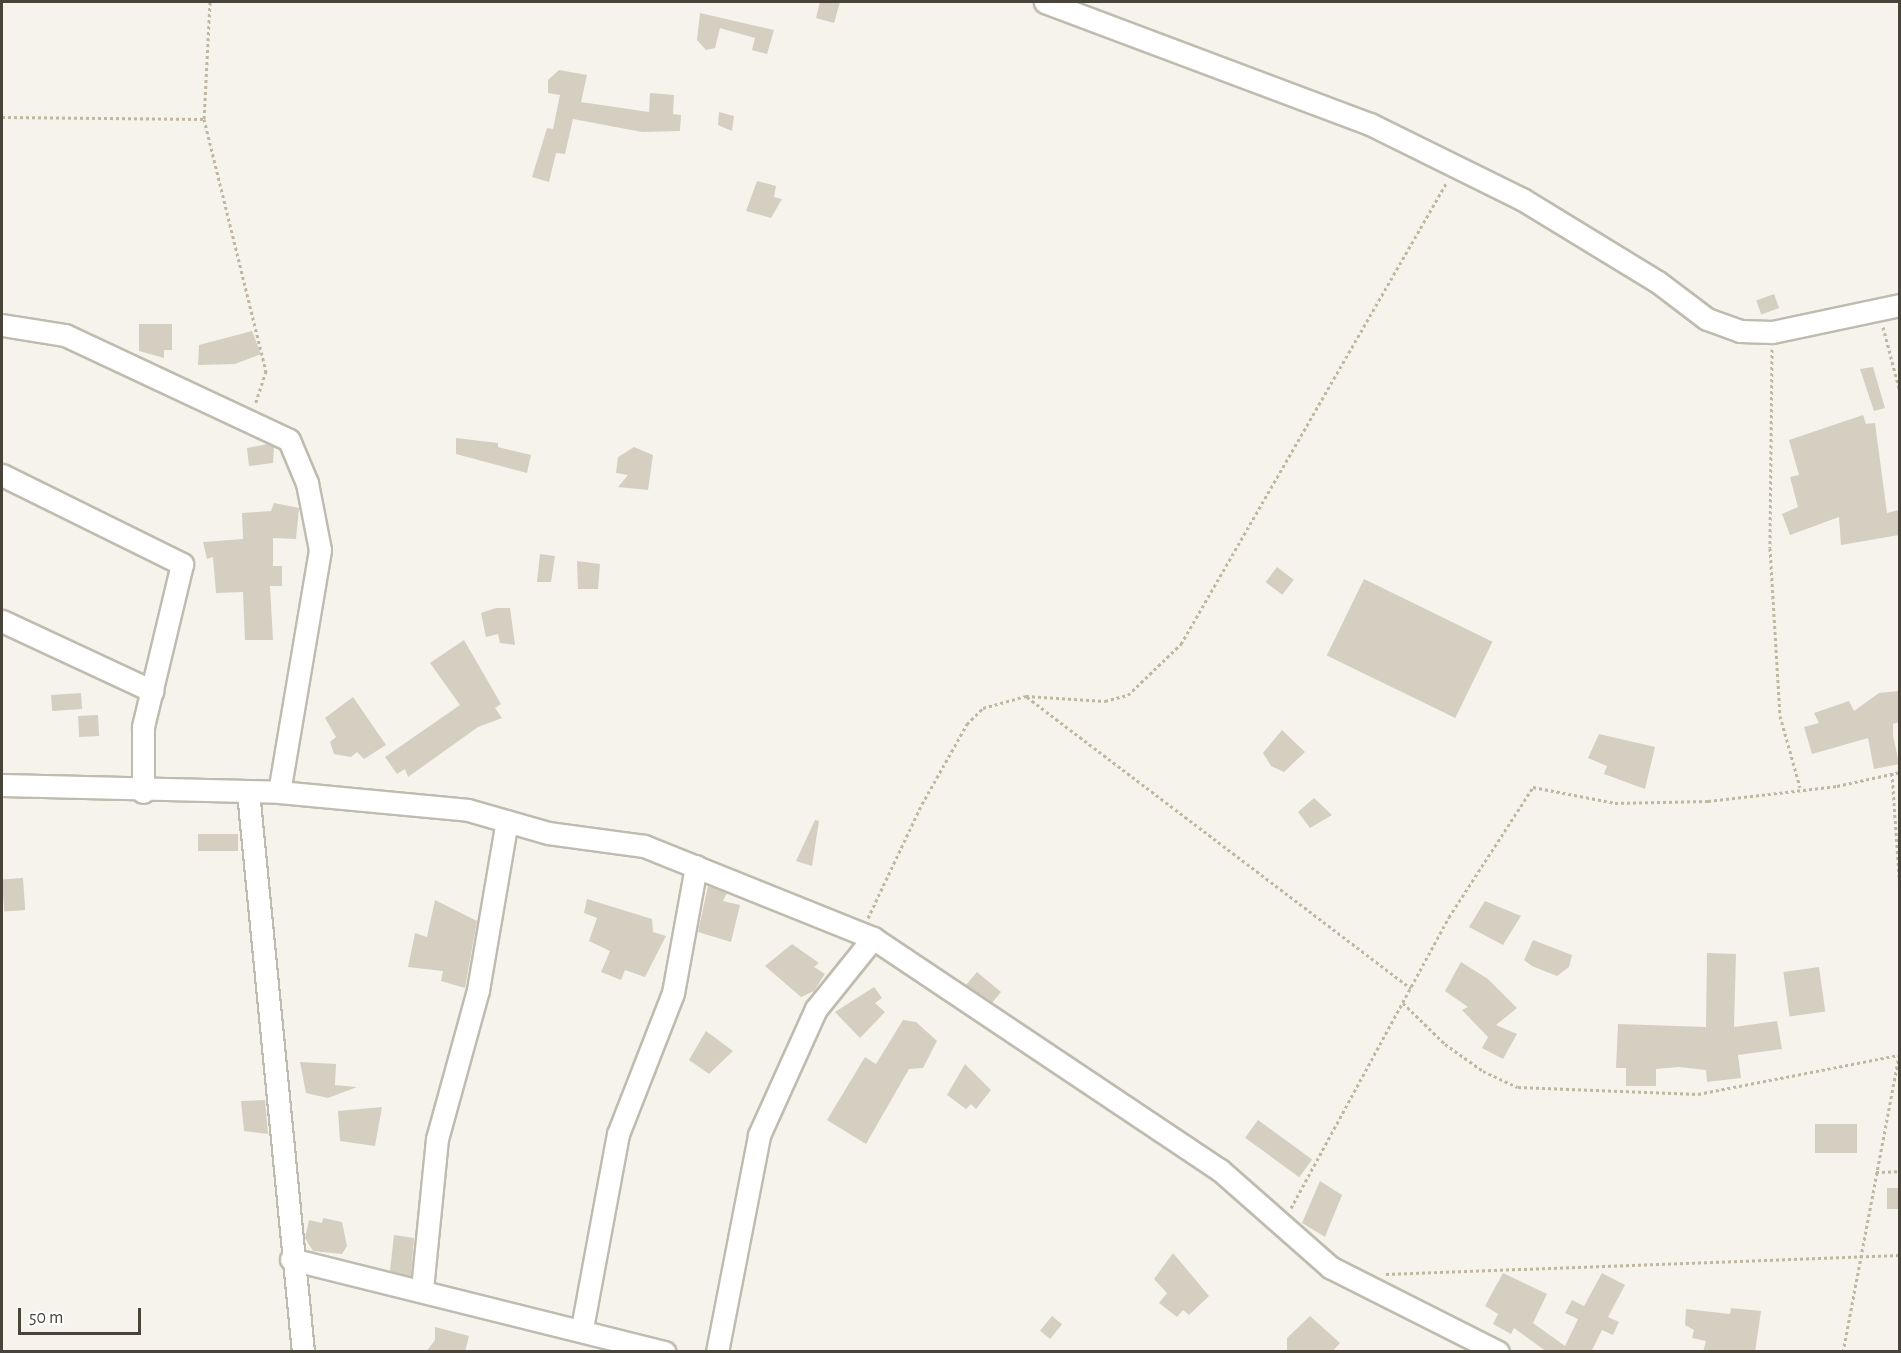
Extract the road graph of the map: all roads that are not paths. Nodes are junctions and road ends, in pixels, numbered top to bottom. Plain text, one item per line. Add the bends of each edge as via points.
1 (1046, 2) edge
2 (1899, 305) edge
3 (2, 325) edge
4 (2, 475) edge
5 (2, 621) edge
6 (152, 691) junction
7 (2, 785) edge
8 (143, 792) junction
9 (248, 792) junction
10 (279, 792) junction
11 (507, 821) junction
12 (696, 866) junction
13 (867, 936) junction
14 (291, 1259) junction
15 (422, 1289) junction
16 (582, 1328) junction
17 (612, 1345) edge
18 (303, 1352) edge
19 (665, 1352) edge
20 (717, 1352) edge
21 (1498, 1352) edge

1 - 2 street via 1370,124 1599,244 1707,319 1740,331 1772,332
3 - 10 street via 65,335 289,440 307,483 320,542
4 - 6 street via 182,564
5 - 6 street
6 - 8 street via 143,727
7 - 8 street
8 - 9 street
9 - 10 street
9 - 14 street
10 - 11 street via 468,810
11 - 12 street via 548,833 644,846
11 - 15 street via 478,990 437,1139
12 - 13 street
12 - 16 street via 673,993 618,1134
13 - 20 street via 816,1009 759,1135
13 - 21 street via 1128,1104 1221,1170 1330,1267
14 - 15 street
14 - 18 street
15 - 16 street
16 - 17 street
17 - 19 street

